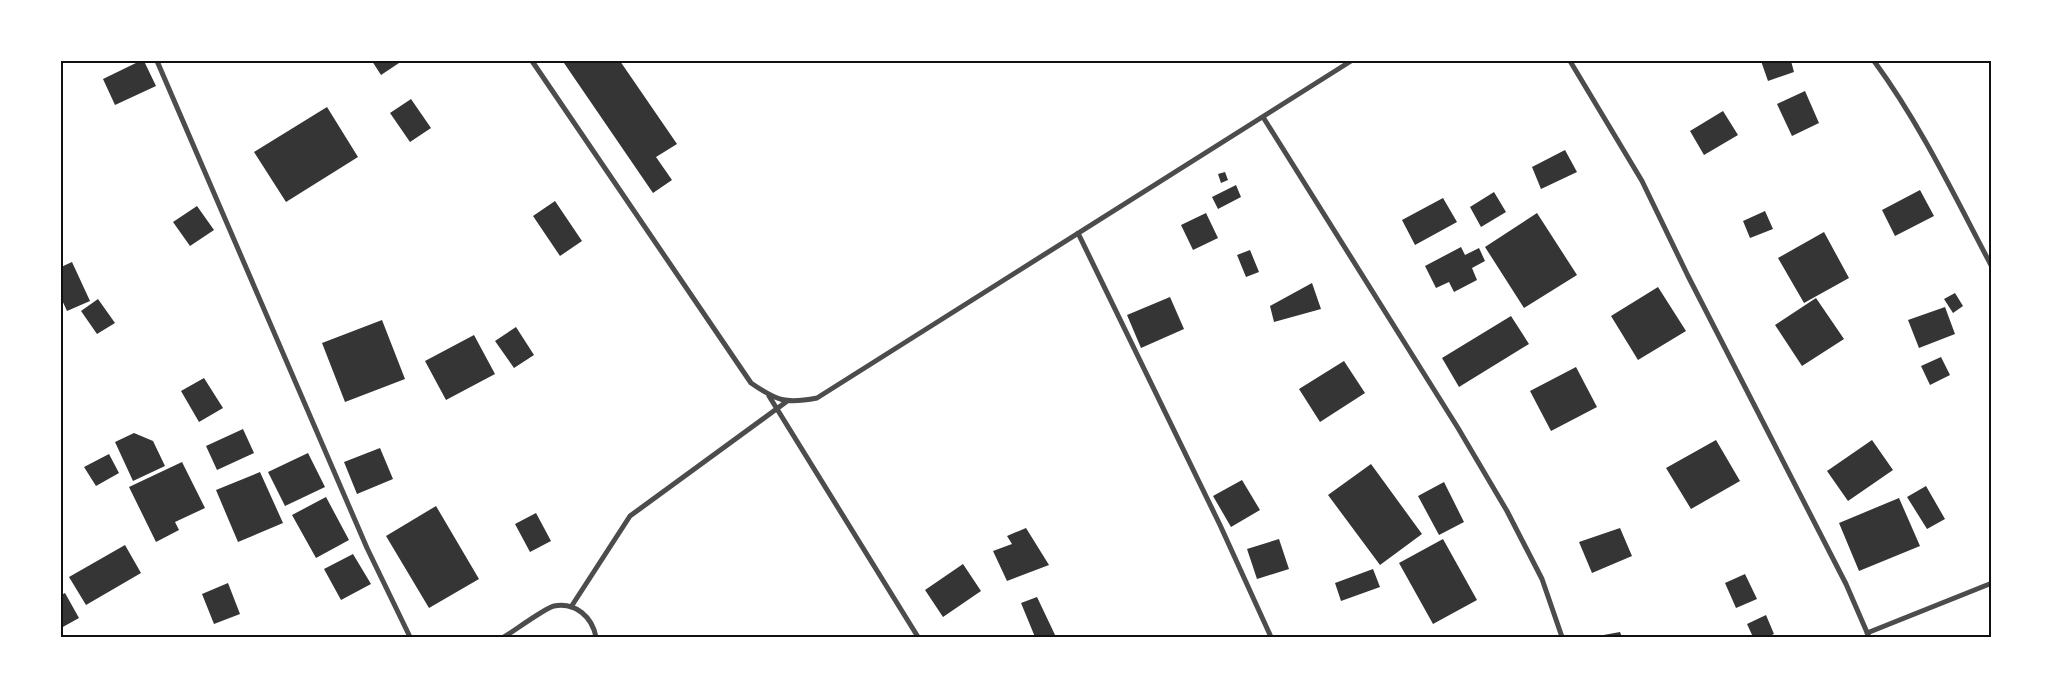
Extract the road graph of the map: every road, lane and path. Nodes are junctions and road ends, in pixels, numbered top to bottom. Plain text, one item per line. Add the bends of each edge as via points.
1 (158, 61) edge
2 (532, 61) edge
3 (1351, 61) edge
4 (1570, 61) edge
5 (1874, 61) edge
6 (1263, 117) junction
7 (1078, 233) junction
8 (1992, 267) edge
9 (768, 395) junction
10 (786, 402) junction
11 (777, 409) junction
12 (1992, 583) edge
13 (571, 607) junction
14 (1868, 635) edge
15 (410, 637) edge
16 (504, 637) edge
17 (596, 637) edge
18 (918, 637) edge
19 (1271, 637) edge
20 (1562, 637) edge

1 - 15 street via 367,548
2 - 9 street via 751,383
3 - 6 street
4 - 14 street via 1659,213 1846,584
5 - 8 street via 1908,111
6 - 7 street
6 - 20 street via 1507,511 1542,579
7 - 10 street via 817,398
7 - 19 street
9 - 10 street
9 - 11 street
10 - 11 street
11 - 13 street via 630,516
11 - 18 street
12 - 14 street
13 - 16 street via 553,606
13 - 17 street via 582,612 593,625

